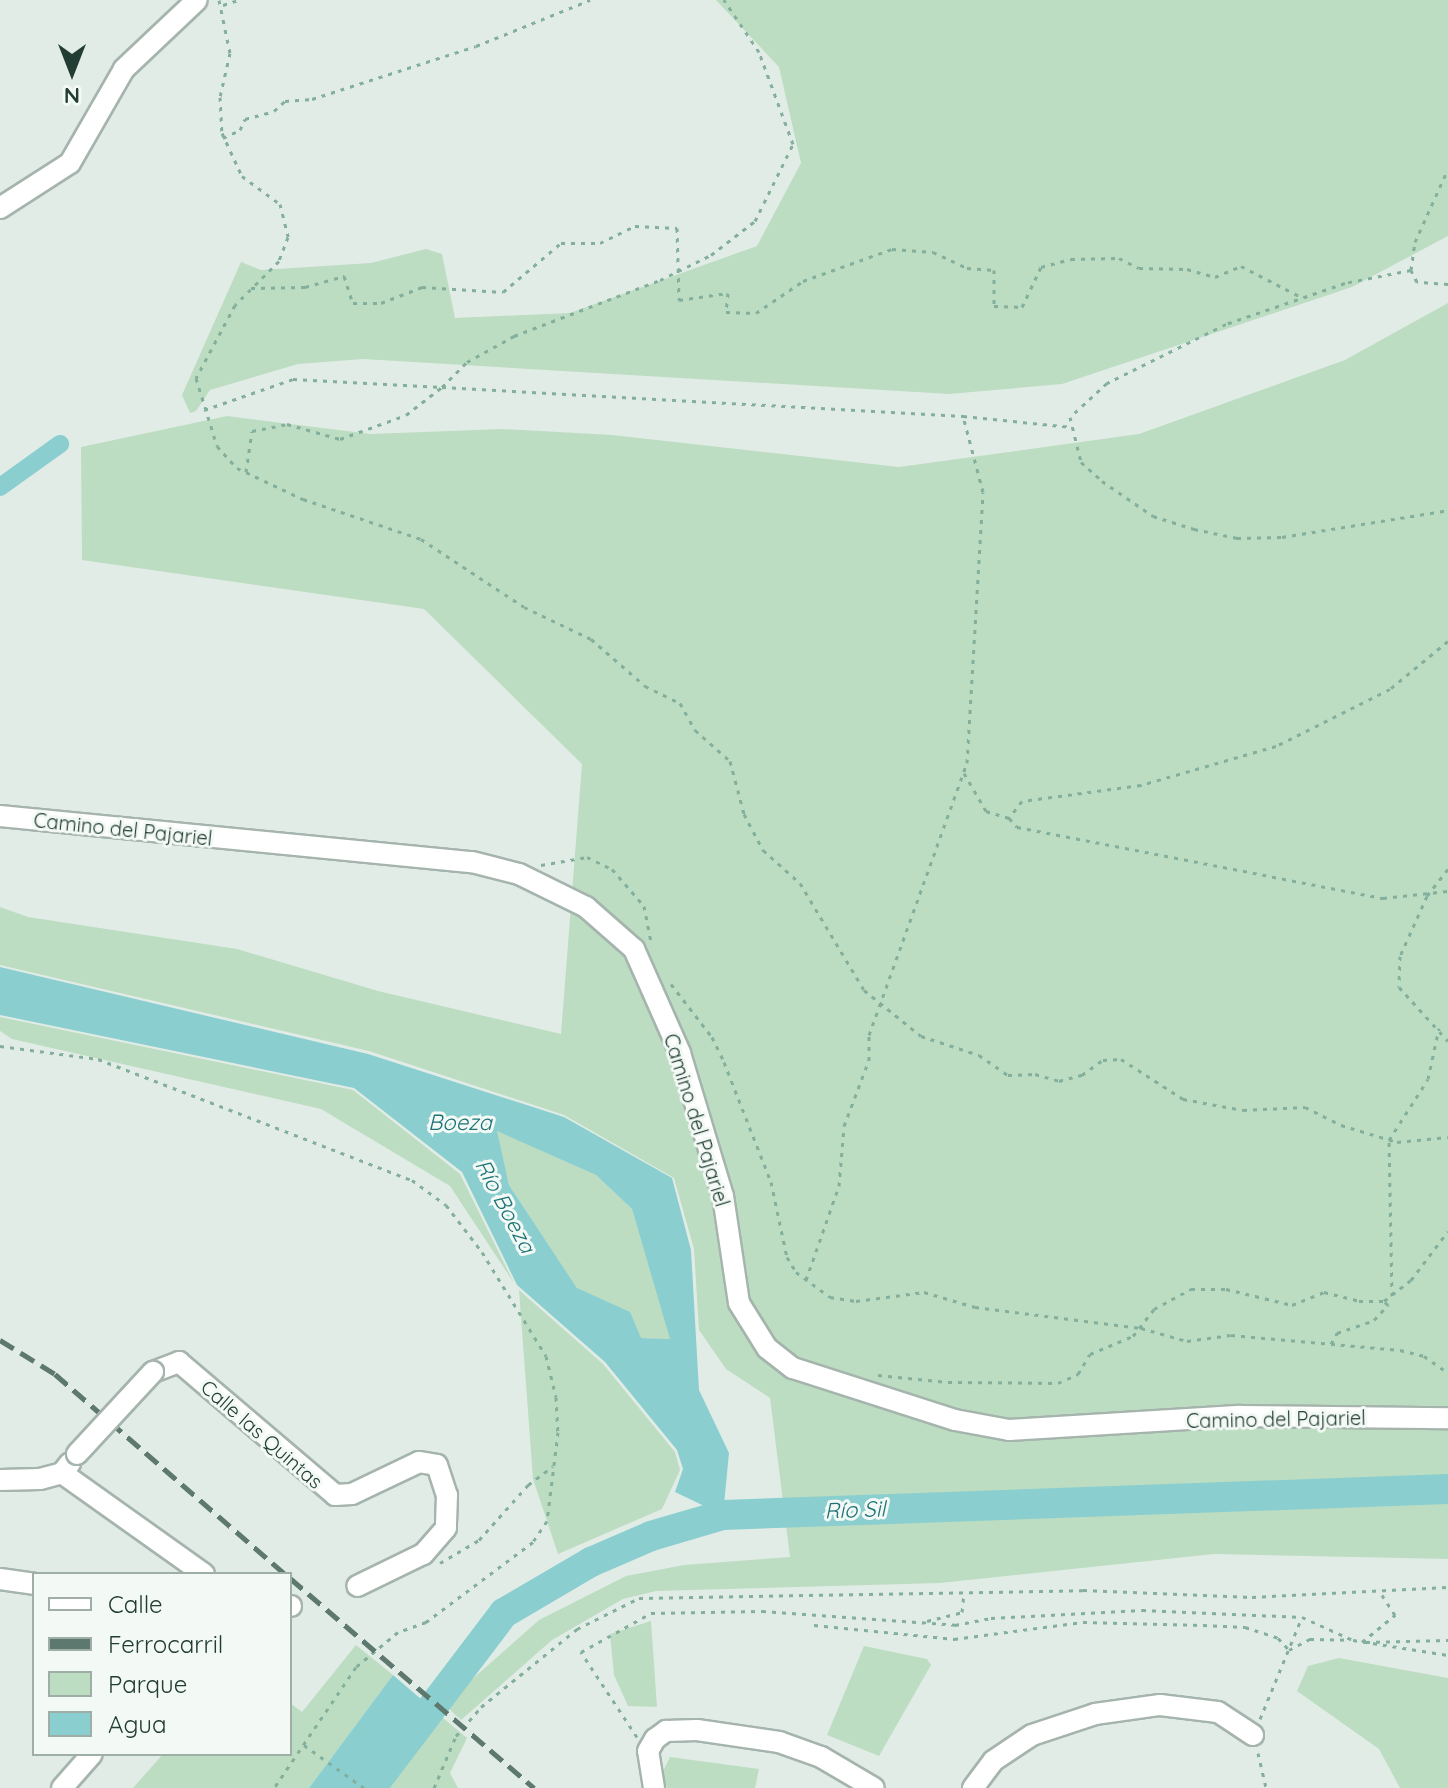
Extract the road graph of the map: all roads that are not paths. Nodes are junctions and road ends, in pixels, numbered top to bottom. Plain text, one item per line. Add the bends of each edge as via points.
1 (197, 0) edge
2 (0, 208) edge
3 (0, 816) edge
4 (1448, 1418) edge
5 (62, 1473) junction
6 (0, 1480) edge
7 (201, 1572) edge
8 (0, 1579) edge
9 (32, 1584) edge
10 (357, 1586) dead end
11 (1253, 1735) road end
12 (90, 1756) edge
13 (652, 1780) edge
14 (62, 1788) edge
15 (874, 1788) edge
16 (973, 1788) edge

1 - 2 street via 124,69 70,163
3 - 4 street, Camino del Pajariel via 472,862 519,874 586,907 634,949 693,1096 723,1196 739,1303 750,1327 793,1368 955,1420 1009,1430 1241,1416
5 - 6 street
5 - 7 street
5 - 10 street, Calle las Quintas, bridge via 153,1372 179,1362 335,1495 352,1494 419,1462 437,1465 447,1495 446,1528 423,1554
8 - 9 street
11 - 16 street via 1218,1712 1160,1705 1095,1714 1032,1735 993,1761
12 - 14 street
13 - 15 street via 648,1751 666,1731 735,1733 821,1757

